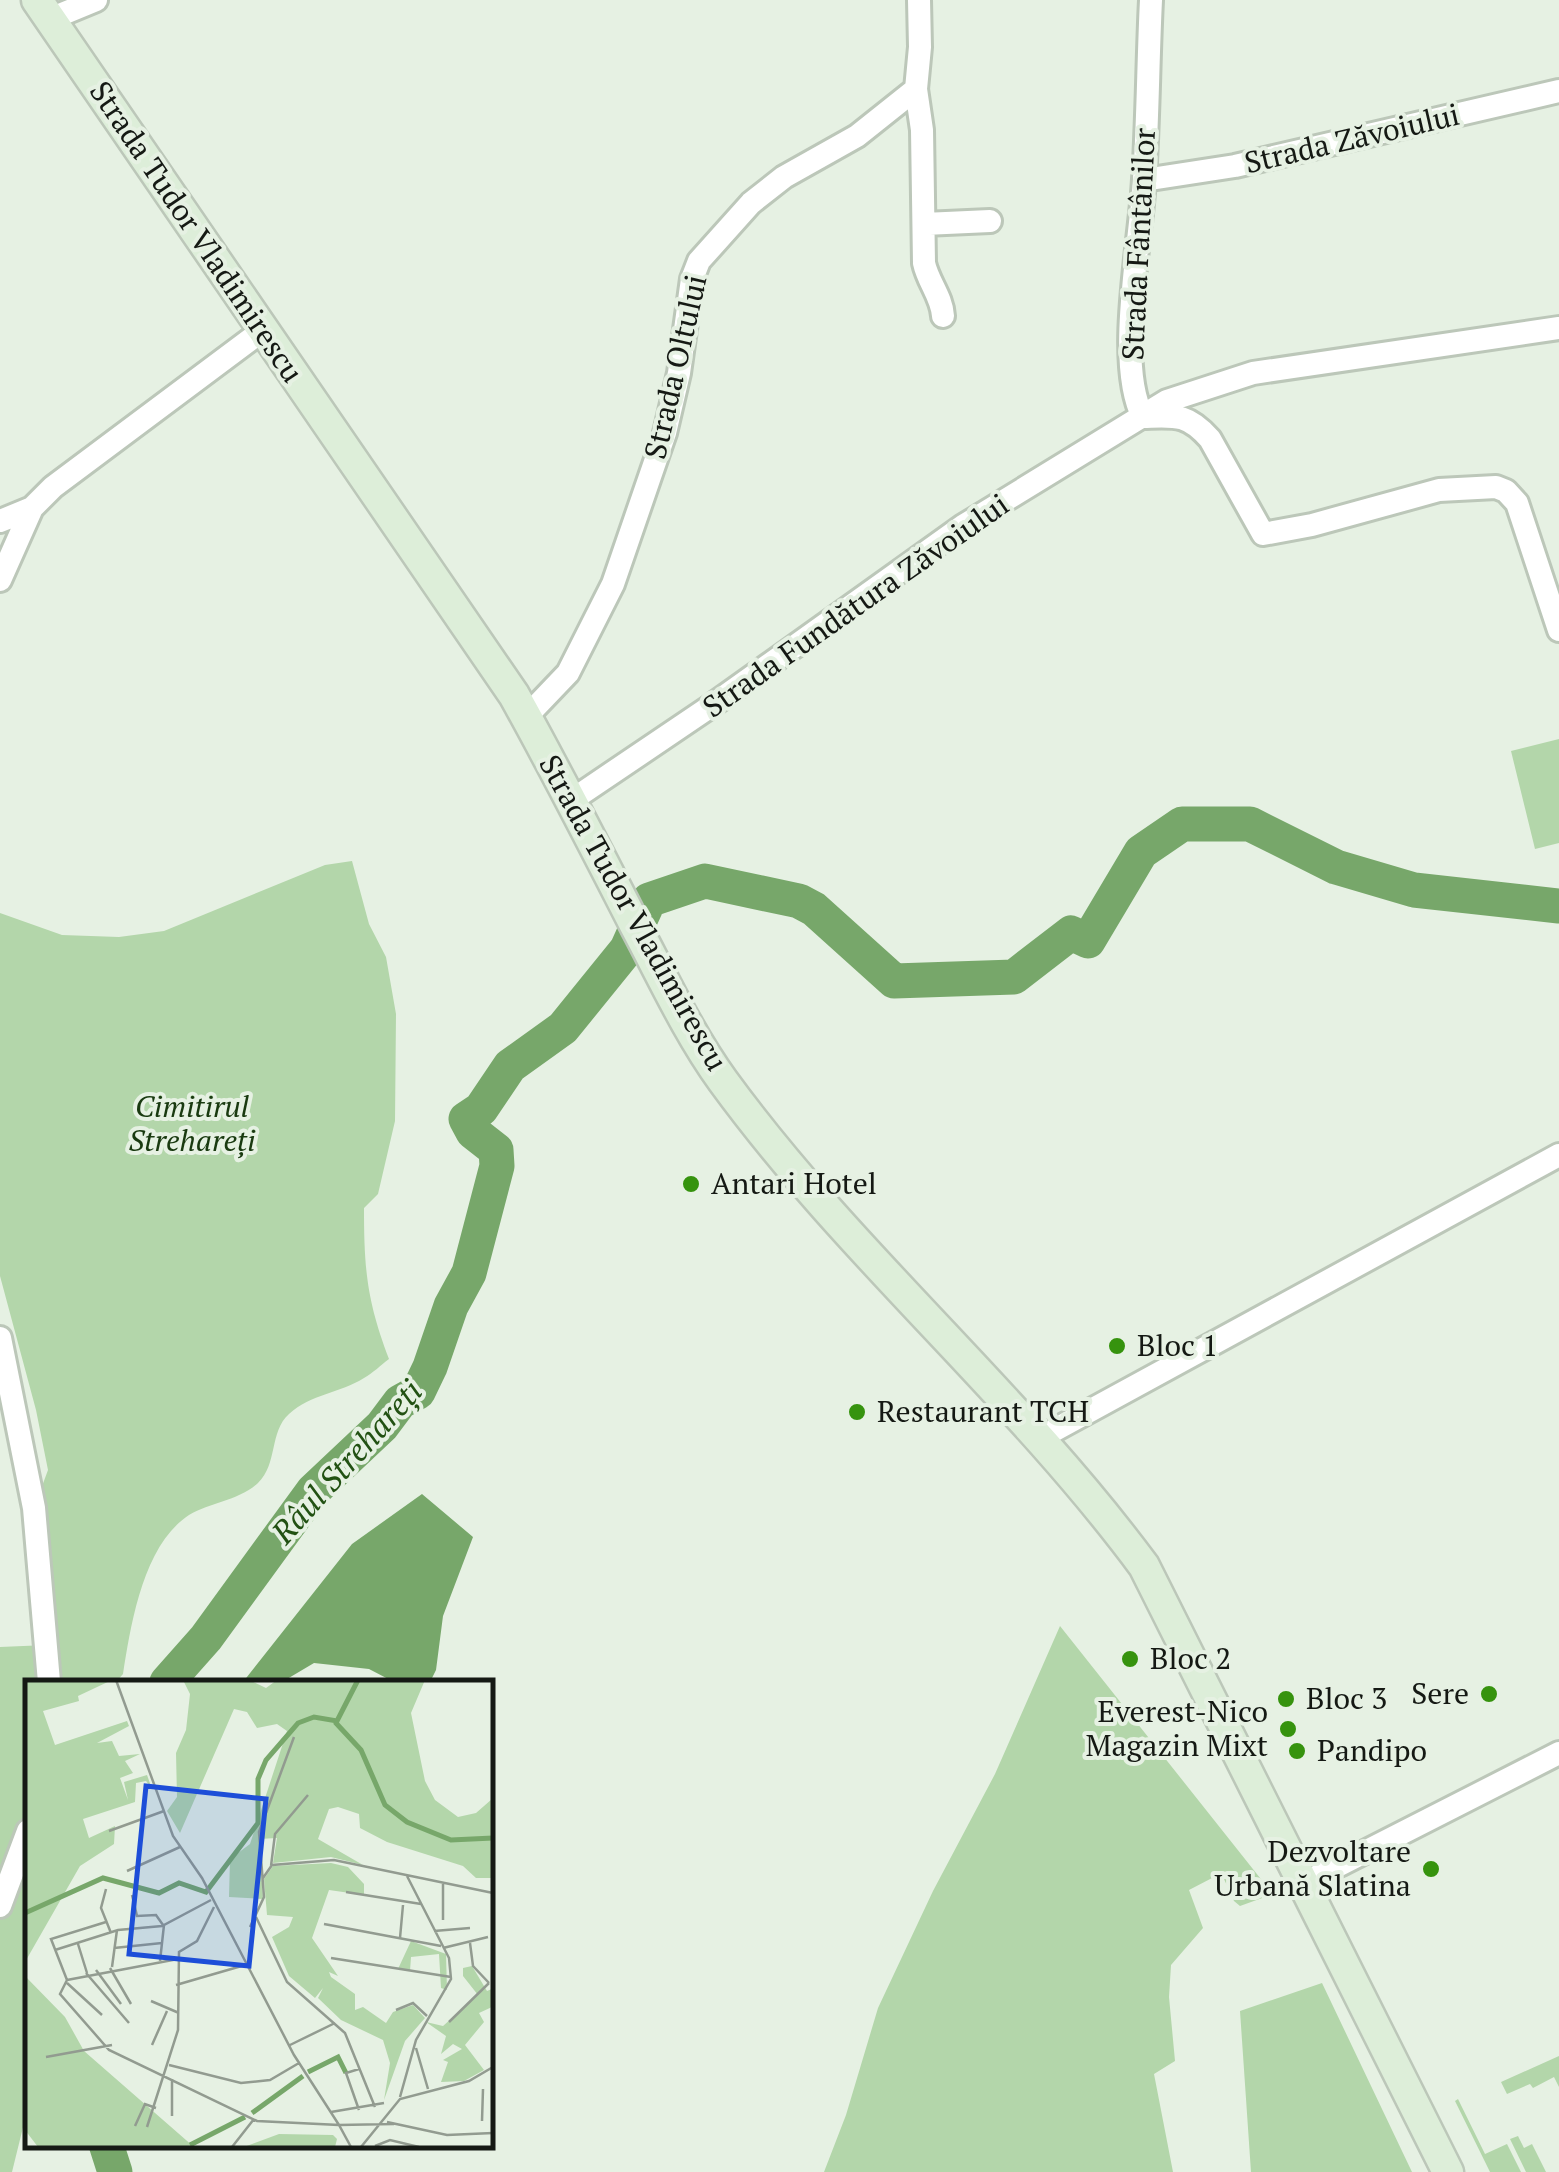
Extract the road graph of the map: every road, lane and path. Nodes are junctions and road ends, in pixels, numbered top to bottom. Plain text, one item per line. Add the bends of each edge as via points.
1 (96, 0) edge
2 (1150, 0) edge
3 (925, 1) edge
4 (44, 9) edge
5 (916, 88) junction
6 (1559, 91) edge
7 (1144, 180) junction
8 (990, 221) dead end
9 (924, 224) junction
10 (943, 316) dead end
11 (1559, 328) edge
12 (263, 330) junction
13 (1143, 417) junction
14 (32, 508) junction
15 (0, 522) edge
16 (0, 580) edge
17 (1559, 630) edge
18 (526, 717) junction
19 (572, 800) junction
20 (1559, 1156) edge
21 (0, 1338) edge
22 (1040, 1438) junction
23 (50, 1680) edge
24 (1559, 1753) edge
25 (25, 1839) edge
26 (1304, 1883) junction
27 (0, 1906) edge
28 (1448, 2172) edge

1 - 4 street
2 - 7 street, Strada Fântânilor
3 - 5 street
4 - 12 main road, Strada Tudor Vladimirescu
5 - 9 street
5 - 18 street, Strada Oltului via 857,136 750,203 700,261 665,433 613,584 568,673
6 - 7 street, Strada Zăvoiului via 1235,166
7 - 13 street, Strada Fântânilor via 1130,348 1131,388
8 - 9 street
9 - 10 street via 927,278
11 - 13 street, Strada Fântânilor via 1252,372 1184,394
12 - 14 street
12 - 18 main road, Strada Tudor Vladimirescu
13 - 17 street via 1182,416 1199,426 1263,534 1440,490 1506,491 1517,503
13 - 19 street, Strada Fundătura Zăvoiului via 963,526
14 - 15 street
14 - 16 street
18 - 19 main road, Strada Tudor Vladimirescu
19 - 22 main road, Strada Tudor Vladimirescu via 721,1077 778,1152
20 - 22 street
21 - 23 street via 34,1508
22 - 26 main road, Strada Tudor Vladimirescu via 1144,1566
24 - 26 street
25 - 27 street
26 - 28 main road, Strada Tudor Vladimirescu

